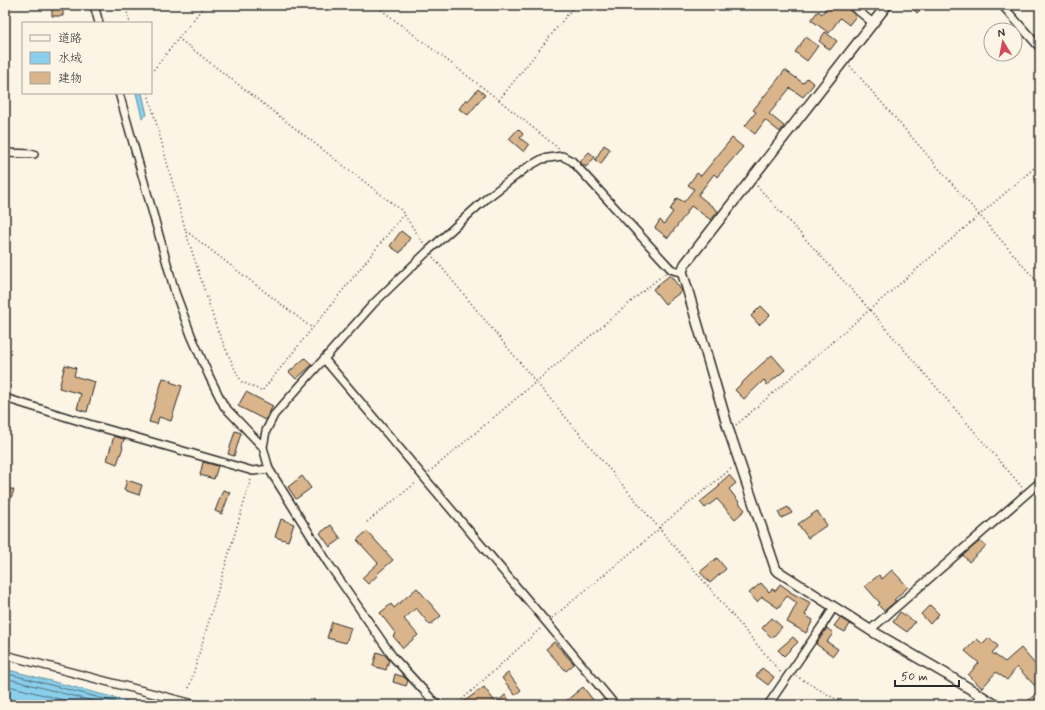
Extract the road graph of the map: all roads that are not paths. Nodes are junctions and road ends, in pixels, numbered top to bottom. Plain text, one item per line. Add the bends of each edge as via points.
1 (94, 5) edge
2 (851, 5) edge
3 (886, 5) edge
4 (1002, 5) edge
5 (99, 22) edge
6 (873, 23) junction
7 (1040, 48) edge
8 (119, 94) edge
9 (5, 153) edge
10 (34, 154) dead end
11 (682, 272) junction
12 (325, 360) junction
13 (5, 398) edge
14 (263, 447) junction
15 (269, 469) junction
16 (1040, 482) edge
17 (834, 607) junction
18 (870, 630) junction
19 (5, 655) edge
20 (197, 705) edge
21 (437, 705) edge
22 (615, 705) edge
23 (768, 705) edge
24 (996, 705) edge

1 - 5 street
2 - 6 street
3 - 6 street
4 - 7 street
6 - 11 street via 685,264
8 - 14 street via 175,292 191,335 224,406
9 - 10 street
11 - 12 street via 671,268 572,161 562,156 542,160 526,168 487,198 428,251 374,303
11 - 17 street via 729,432 776,570
12 - 14 street via 274,416 266,431
12 - 22 street
13 - 15 street via 253,471
14 - 15 street
15 - 21 street via 328,563 394,656
16 - 18 street
17 - 18 street
17 - 23 street
18 - 24 street
19 - 20 street

